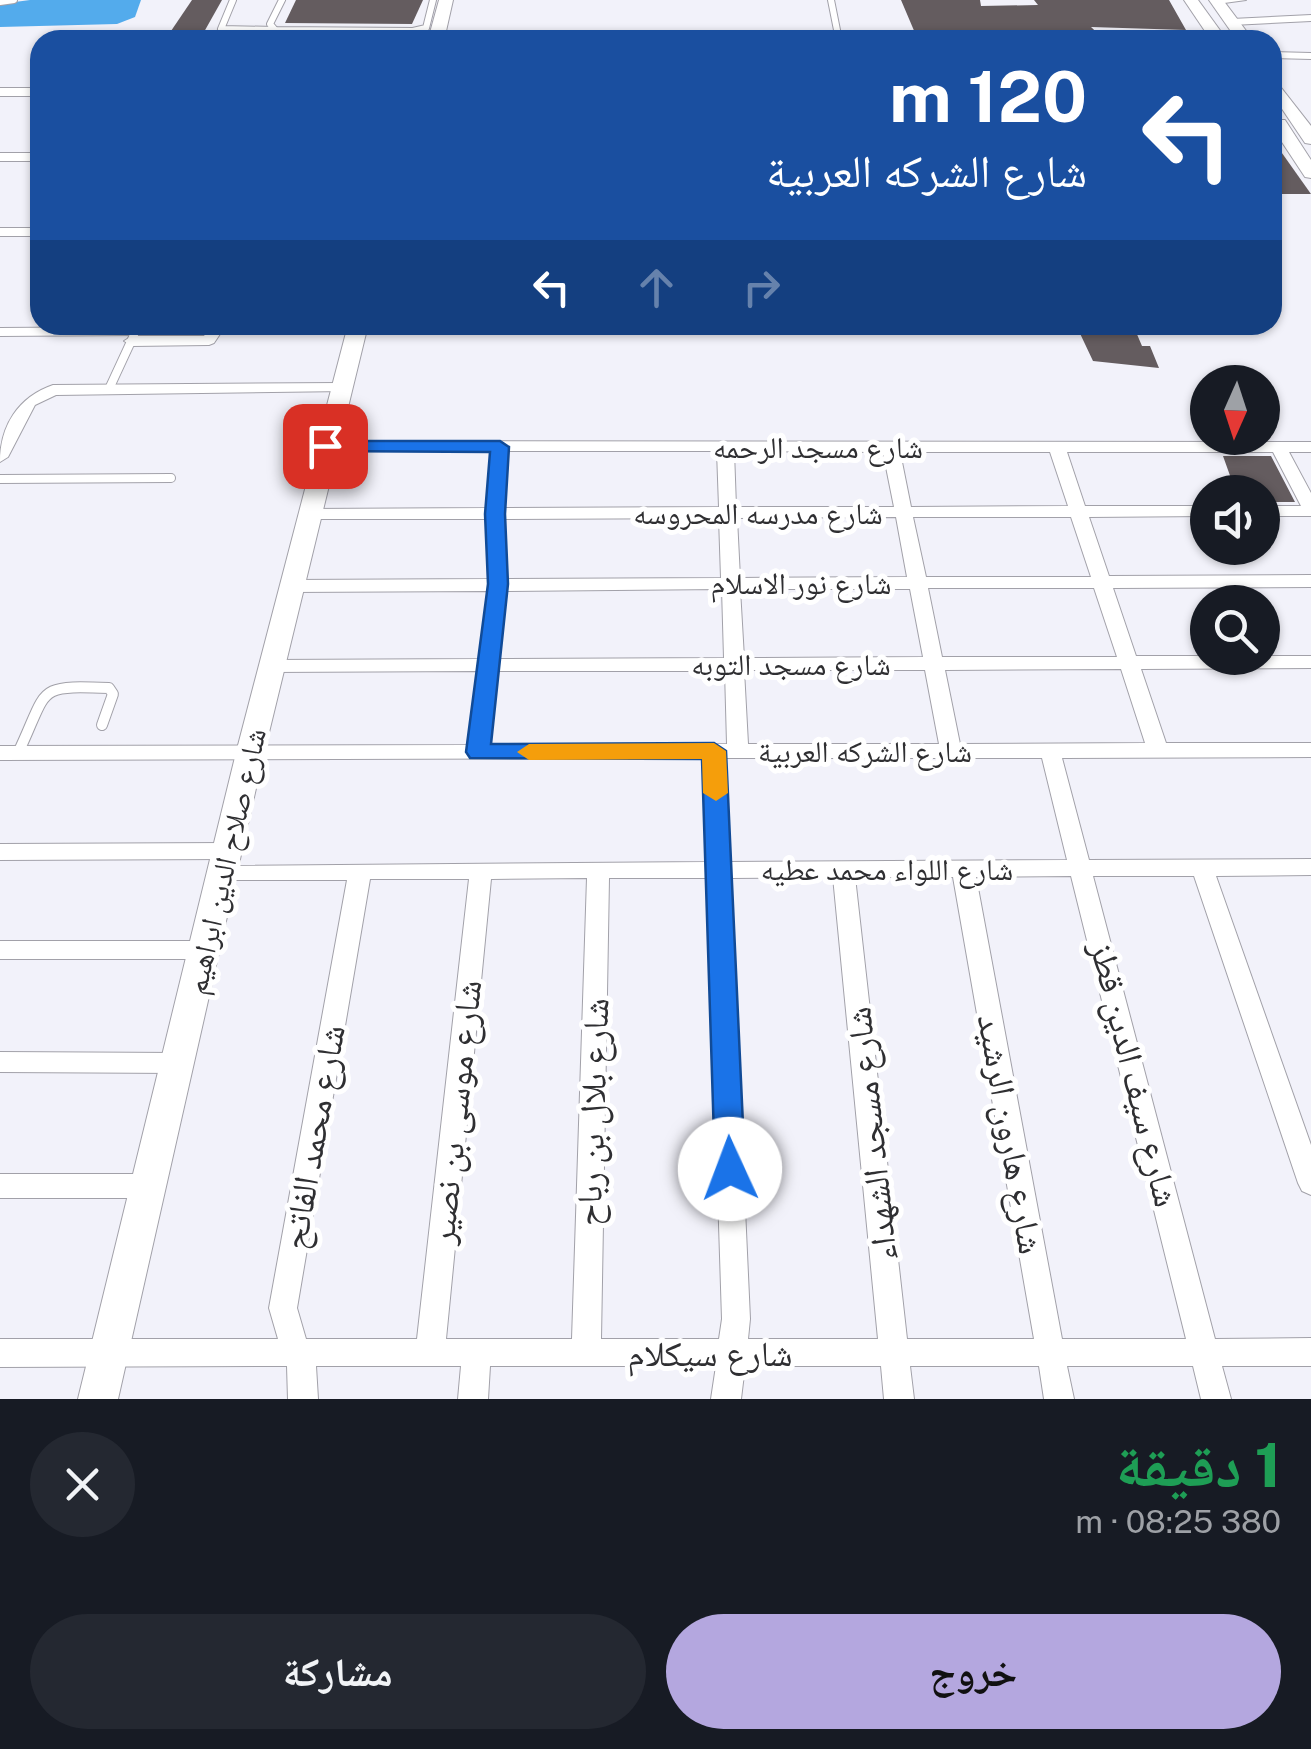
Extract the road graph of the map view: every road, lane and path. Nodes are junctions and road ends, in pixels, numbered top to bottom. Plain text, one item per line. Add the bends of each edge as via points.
1 (233, 0) edge
2 (282, 0) edge
3 (433, 0) edge
4 (446, 0) edge
5 (832, 0) edge
6 (1190, 0) edge
7 (1242, 0) edge
8 (1216, 1) edge
9 (1311, 18) edge
10 (1297, 19) junction
11 (1232, 22) junction
12 (274, 30) junction
13 (438, 30) edge
14 (836, 30) edge
15 (1212, 30) edge
16 (1238, 30) edge
17 (1311, 35) edge
18 (1282, 55) edge
19 (1311, 56) edge
20 (0, 92) edge
21 (30, 92) edge
22 (1282, 93) edge
23 (1303, 118) edge
24 (1282, 129) edge
25 (1311, 139) edge
26 (0, 157) edge
27 (30, 157) edge
28 (1311, 173) edge
29 (0, 232) edge
30 (30, 232) edge
31 (0, 332) edge
32 (30, 332) edge
33 (135, 335) edge
34 (164, 335) edge
35 (213, 335) edge
36 (355, 335) edge
37 (109, 388) junction
38 (340, 388) junction
39 (6, 435) edge
40 (325, 446) junction
41 (500, 447) junction
42 (725, 447) junction
43 (1311, 447) edge
44 (891, 448) junction
45 (1057, 448) junction
46 (1190, 448) edge
47 (1280, 448) edge
48 (1280, 450) edge
49 (0, 457) edge
50 (172, 478) dead end
51 (0, 479) edge
52 (1311, 510) edge
53 (1280, 511) edge
54 (904, 512) junction
55 (1079, 512) junction
56 (1190, 512) edge
57 (728, 513) junction
58 (308, 514) junction
59 (495, 514) junction
60 (1311, 581) edge
61 (918, 582) junction
62 (1102, 582) junction
63 (498, 584) junction
64 (731, 584) junction
65 (291, 586) junction
66 (1311, 662) edge
67 (1129, 663) junction
68 (735, 664) junction
69 (934, 664) junction
70 (488, 665) junction
71 (271, 666) junction
72 (102, 726) dead end
73 (951, 750) junction
74 (1050, 750) junction
75 (1158, 750) junction
76 (1311, 750) edge
77 (726, 751) junction
78 (478, 752) junction
79 (250, 753) junction
80 (9, 754) edge
81 (0, 852) edge
82 (225, 862) junction
83 (1202, 867) junction
84 (1311, 867) edge
85 (1083, 868) junction
86 (843, 869) junction
87 (963, 869) junction
88 (598, 870) junction
89 (718, 870) junction
90 (480, 871) junction
91 (360, 872) junction
92 (0, 950) edge
93 (204, 950) junction
94 (0, 1062) edge
95 (178, 1063) junction
96 (1311, 1183) edge
97 (0, 1186) edge
98 (149, 1186) junction
99 (1050, 1352) junction
100 (1204, 1352) junction
101 (1311, 1352) edge
102 (0, 1353) edge
103 (430, 1353) junction
104 (476, 1353) junction
105 (586, 1353) junction
106 (733, 1353) junction
107 (894, 1353) junction
108 (109, 1354) junction
109 (296, 1354) junction
110 (98, 1399) edge
111 (303, 1399) edge
112 (473, 1399) edge
113 (726, 1399) edge
114 (899, 1399) edge
115 (1059, 1399) edge
116 (1216, 1399) edge

1 - 12 lane via 221,29
2 - 12 lane via 270,24
3 - 12 lane via 422,30
4 - 13 street
5 - 14 lane
6 - 15 street
7 - 8 street
8 - 11 street
9 - 10 street
10 - 11 street
10 - 17 street
11 - 16 street
18 - 19 street
20 - 21 street
22 - 23 street
23 - 25 street
24 - 28 street
26 - 27 street
29 - 30 street
31 - 32 lane
33 - 37 lane
34 - 35 street
36 - 38 street, شارع صلاح الدين ابراهيم
37 - 38 street
37 - 39 street via 38,394
38 - 40 street, شارع صلاح الدين ابراهيم
39 - 49 street
40 - 41 street, شارع مسجد الرحمه
40 - 58 street, شارع صلاح الدين ابراهيم
41 - 42 street, شارع مسجد الرحمه
41 - 59 street
42 - 44 street, شارع مسجد الرحمه
42 - 57 street
43 - 47 street, شارع مسجد الرحمه
44 - 45 street, شارع مسجد الرحمه
44 - 54 street
45 - 46 street, شارع مسجد الرحمه
45 - 55 street
48 - 52 street
50 - 51 lane
52 - 53 street
54 - 55 street, شارع مدرسه المحروسه
54 - 57 street, شارع مدرسه المحروسه
54 - 61 street
55 - 56 street, شارع مدرسه المحروسه
55 - 62 street
57 - 59 street, شارع مدرسه المحروسه
57 - 64 street
58 - 59 street, شارع مدرسه المحروسه
58 - 65 street, شارع صلاح الدين ابراهيم
59 - 63 street
60 - 62 street, شارع نور الاسلام
61 - 62 street, شارع نور الاسلام
61 - 64 street, شارع نور الاسلام
61 - 69 street
62 - 67 street
63 - 64 street, شارع نور الاسلام
63 - 65 street, شارع نور الاسلام
63 - 70 street
64 - 68 street
65 - 71 street, شارع صلاح الدين ابراهيم
66 - 67 street, شارع مسجد التوبه
67 - 69 street, شارع مسجد التوبه
67 - 75 street
68 - 69 street, شارع مسجد التوبه
68 - 70 street, شارع مسجد التوبه
68 - 77 street
69 - 73 street
70 - 71 street, شارع مسجد التوبه
70 - 78 street
71 - 79 street, شارع صلاح الدين ابراهيم
72 - 80 lane via 113,694 109,688 55,686
73 - 74 street, شارع الشركه العربية
73 - 77 street, شارع الشركه العربية
74 - 75 street, شارع الشركه العربية
74 - 85 street, شارع سيف الدين قطز
75 - 76 street, شارع الشركه العربية
77 - 78 street, شارع الشركه العربية
77 - 89 street
78 - 79 street, شارع الشركه العربية
79 - 80 street, شارع الشركه العربية
79 - 82 street, شارع صلاح الدين ابراهيم
81 - 82 street, شارع اللواء محمد عطيه
82 - 91 street, شارع اللواء محمد عطيه
82 - 93 street, شارع صلاح الدين ابراهيم
83 - 84 street, شارع اللواء محمد عطيه
83 - 85 street, شارع اللواء محمد عطيه
83 - 96 street
85 - 87 street, شارع اللواء محمد عطيه
85 - 100 street, شارع سيف الدين قطز
86 - 87 street, شارع اللواء محمد عطيه
86 - 89 street, شارع اللواء محمد عطيه
86 - 107 street, شارع مسجد الشهداء
87 - 99 street, شارع هارون الرشيد
88 - 89 street, شارع اللواء محمد عطيه
88 - 90 street, شارع اللواء محمد عطيه
88 - 105 street, شارع بلال بن رباح
89 - 106 street
90 - 91 street, شارع اللواء محمد عطيه
90 - 103 street, شارع موسى بن نصير
91 - 109 street, شارع محمد الفاتح via 284,1308
92 - 93 street
93 - 95 street, شارع صلاح الدين ابراهيم
94 - 95 street
95 - 98 street, شارع صلاح الدين ابراهيم
97 - 98 street
98 - 108 street, شارع صلاح الدين ابراهيم
99 - 100 street, شارع سيكلام
99 - 107 street, شارع سيكلام
99 - 115 street, شارع هارون الرشيد
100 - 101 street, شارع سيكلام
100 - 116 street, شارع سيف الدين قطز
102 - 108 street, شارع سيكلام
103 - 104 street, شارع سيكلام
103 - 109 street, شارع سيكلام
104 - 105 street, شارع سيكلام
104 - 112 street
105 - 106 street, شارع سيكلام
106 - 107 street, شارع سيكلام
106 - 113 street
107 - 114 street, شارع مسجد الشهداء
108 - 109 street, شارع سيكلام
108 - 110 street, شارع صلاح الدين ابراهيم
109 - 111 street, شارع محمد الفاتح via 304,1367

